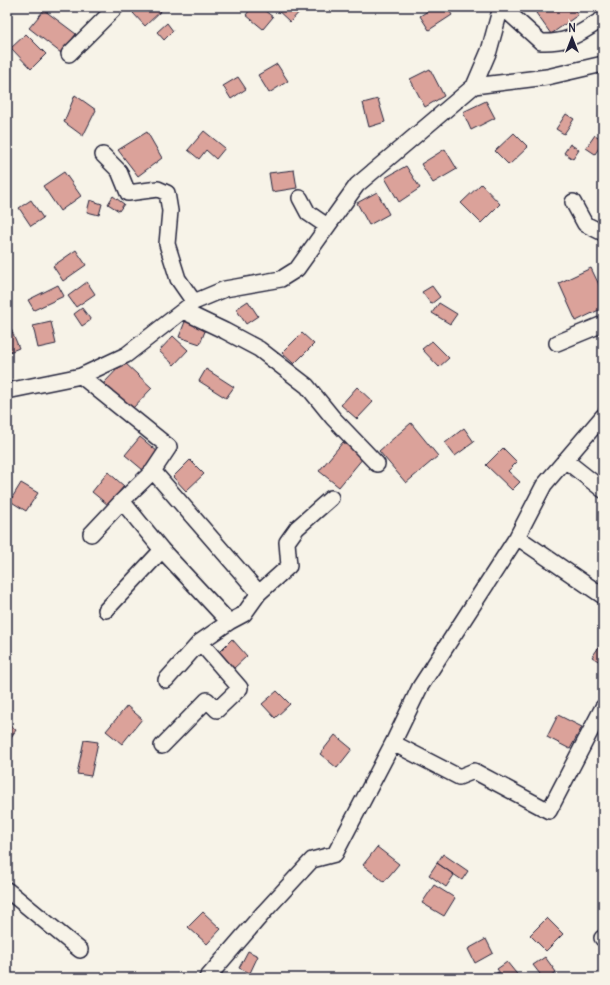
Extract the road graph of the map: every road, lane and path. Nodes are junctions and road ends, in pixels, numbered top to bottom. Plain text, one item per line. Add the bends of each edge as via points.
1 (116, 7) edge
2 (507, 8) edge
3 (600, 24) edge
4 (69, 54) dead end
5 (603, 64) edge
6 (474, 86) junction
7 (103, 155) dead end
8 (300, 198) dead end
9 (573, 202) dead end
10 (328, 226) junction
11 (603, 233) edge
12 (188, 306) junction
13 (603, 324) edge
14 (557, 343) dead end
15 (80, 376) junction
16 (7, 391) edge
17 (603, 416) edge
18 (565, 460) junction
19 (377, 464) dead end
20 (153, 471) junction
21 (603, 490) edge
22 (330, 498) dead end
23 (122, 501) junction
24 (91, 534) dead end
25 (517, 537) junction
26 (162, 550) junction
27 (259, 594) junction
28 (603, 596) edge
29 (106, 610) dead end
30 (229, 622) junction
31 (200, 642) junction
32 (166, 680) dead end
33 (603, 707) edge
34 (393, 743) junction
35 (162, 746) dead end
36 (7, 890) edge
37 (80, 950) dead end
38 (207, 978) edge

1 - 4 street
2 - 3 street via 541,42 555,43 570,39
2 - 6 street
5 - 6 street via 547,78
6 - 10 street via 357,185
7 - 12 street via 119,171 128,193 158,189 167,193 170,211 167,244
8 - 10 street via 308,214
9 - 11 street via 585,224
10 - 12 street via 297,269 281,279 225,289
12 - 15 street via 126,355
12 - 19 street via 225,331 259,349 307,386 332,418
13 - 14 street
15 - 16 street
15 - 20 street via 169,447
17 - 18 street
18 - 21 street
18 - 25 street via 544,485
20 - 23 street
20 - 27 street
22 - 27 street via 297,528 287,542 289,566
23 - 24 street
23 - 26 street
25 - 28 street
25 - 34 street via 420,687
26 - 29 street
26 - 30 street
27 - 30 street via 244,614
30 - 31 street
31 - 32 street
31 - 35 street via 240,688 217,710 207,700
33 - 34 street via 549,811 474,771 460,777
34 - 38 street via 335,854 312,860
36 - 37 street

